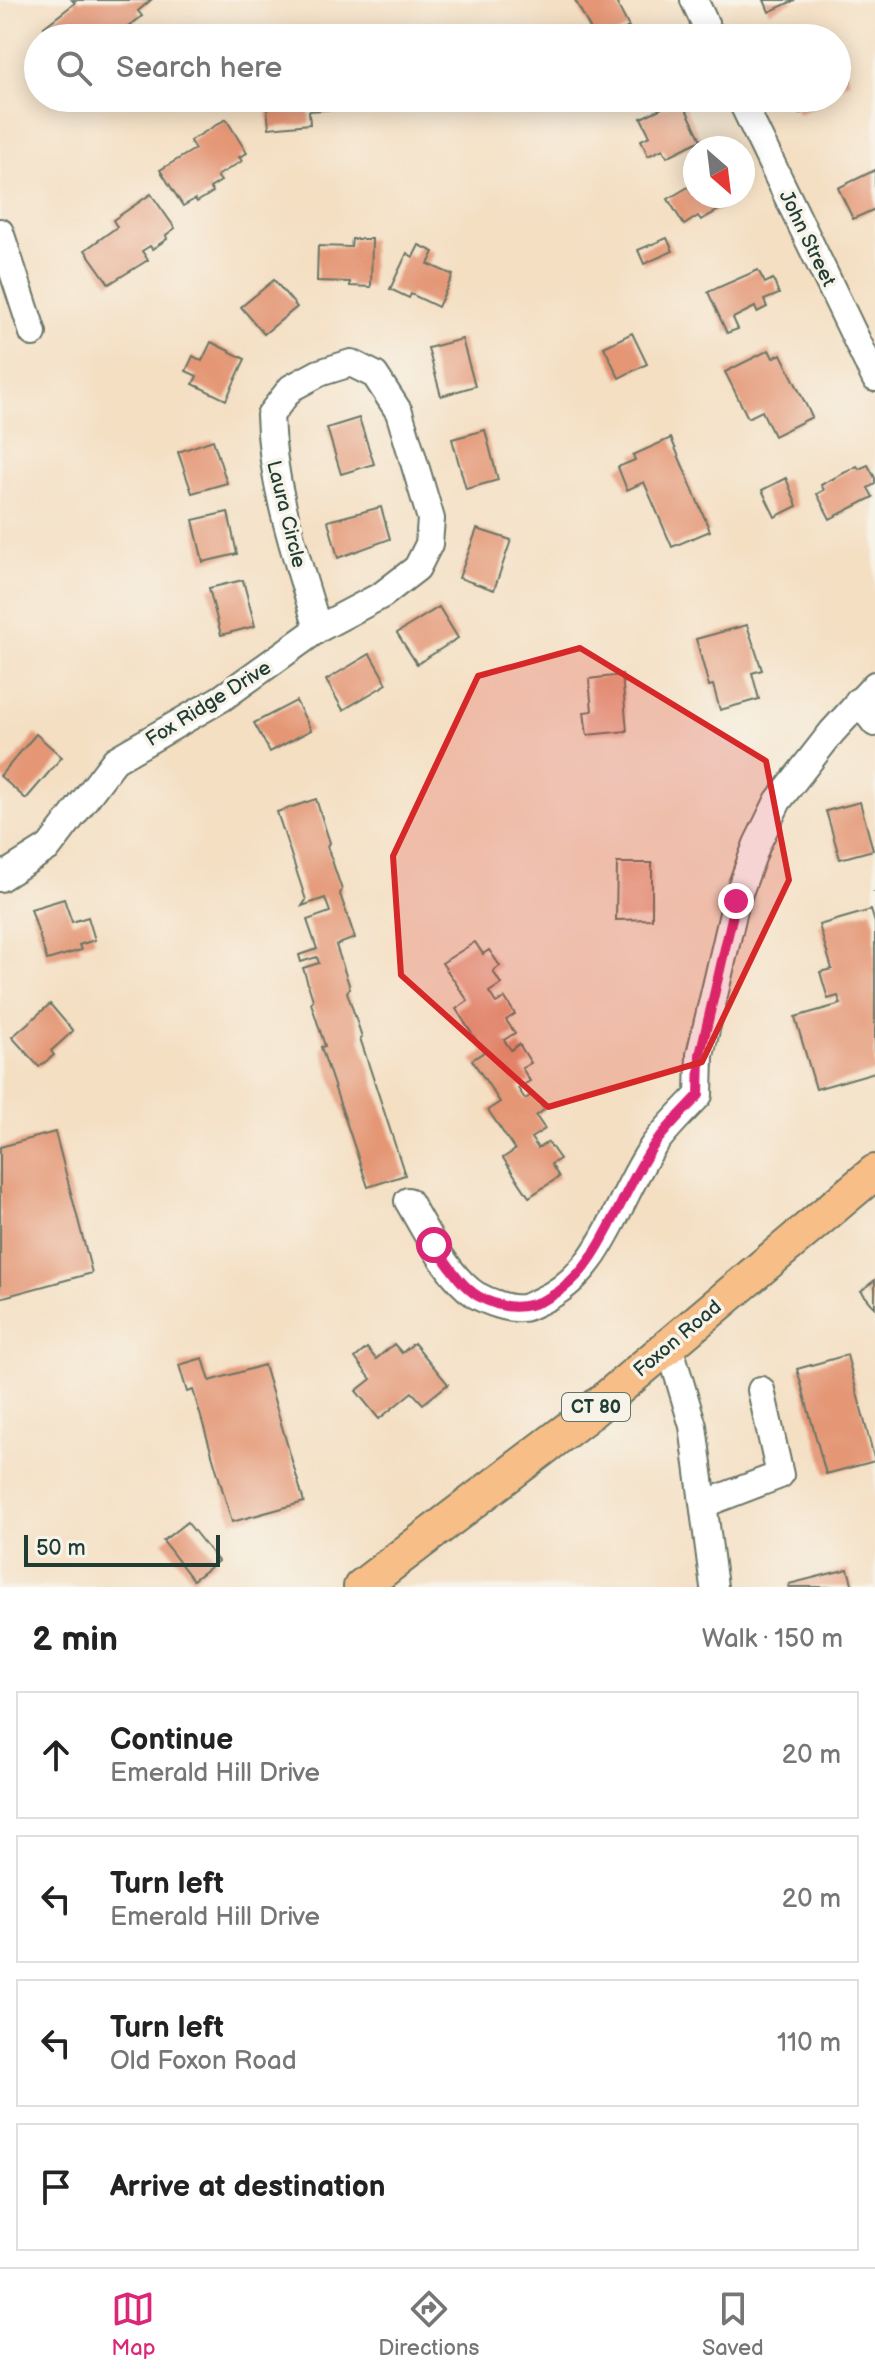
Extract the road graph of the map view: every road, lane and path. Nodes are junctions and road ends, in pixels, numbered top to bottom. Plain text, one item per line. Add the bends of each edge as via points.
1 (694, 0) edge
2 (705, 24) edge
3 (747, 112) edge
4 (0, 232) edge
5 (33, 333) dead end
6 (875, 378) edge
7 (429, 544) joint
8 (318, 629) junction
9 (866, 693) edge
10 (875, 723) edge
11 (0, 878) edge
12 (875, 1172) edge
13 (408, 1201) dead end
14 (669, 1345) junction
15 (761, 1390) dead end
16 (704, 1504) junction
17 (371, 1584) edge
18 (714, 1587) edge

1 - 2 street
3 - 6 street, John Street
4 - 5 street
7 - 8 street, Fox Ridge Drive via 417,568 382,595
7 - 8 street, Laura Circle via 431,519 399,412 375,375 351,363 291,388 270,415 270,449
8 - 11 street, Fox Ridge Drive via 222,698 115,760 49,847
9 - 10 street
9 - 13 street via 778,801 736,901 700,1055 699,1095 653,1146 597,1250 575,1276 555,1294 523,1308 496,1304 459,1280
12 - 14 main road, Foxon Road / CT 80
14 - 16 street via 693,1426
14 - 17 main road, Foxon Road / CT 80
15 - 16 street via 780,1475
16 - 18 street

